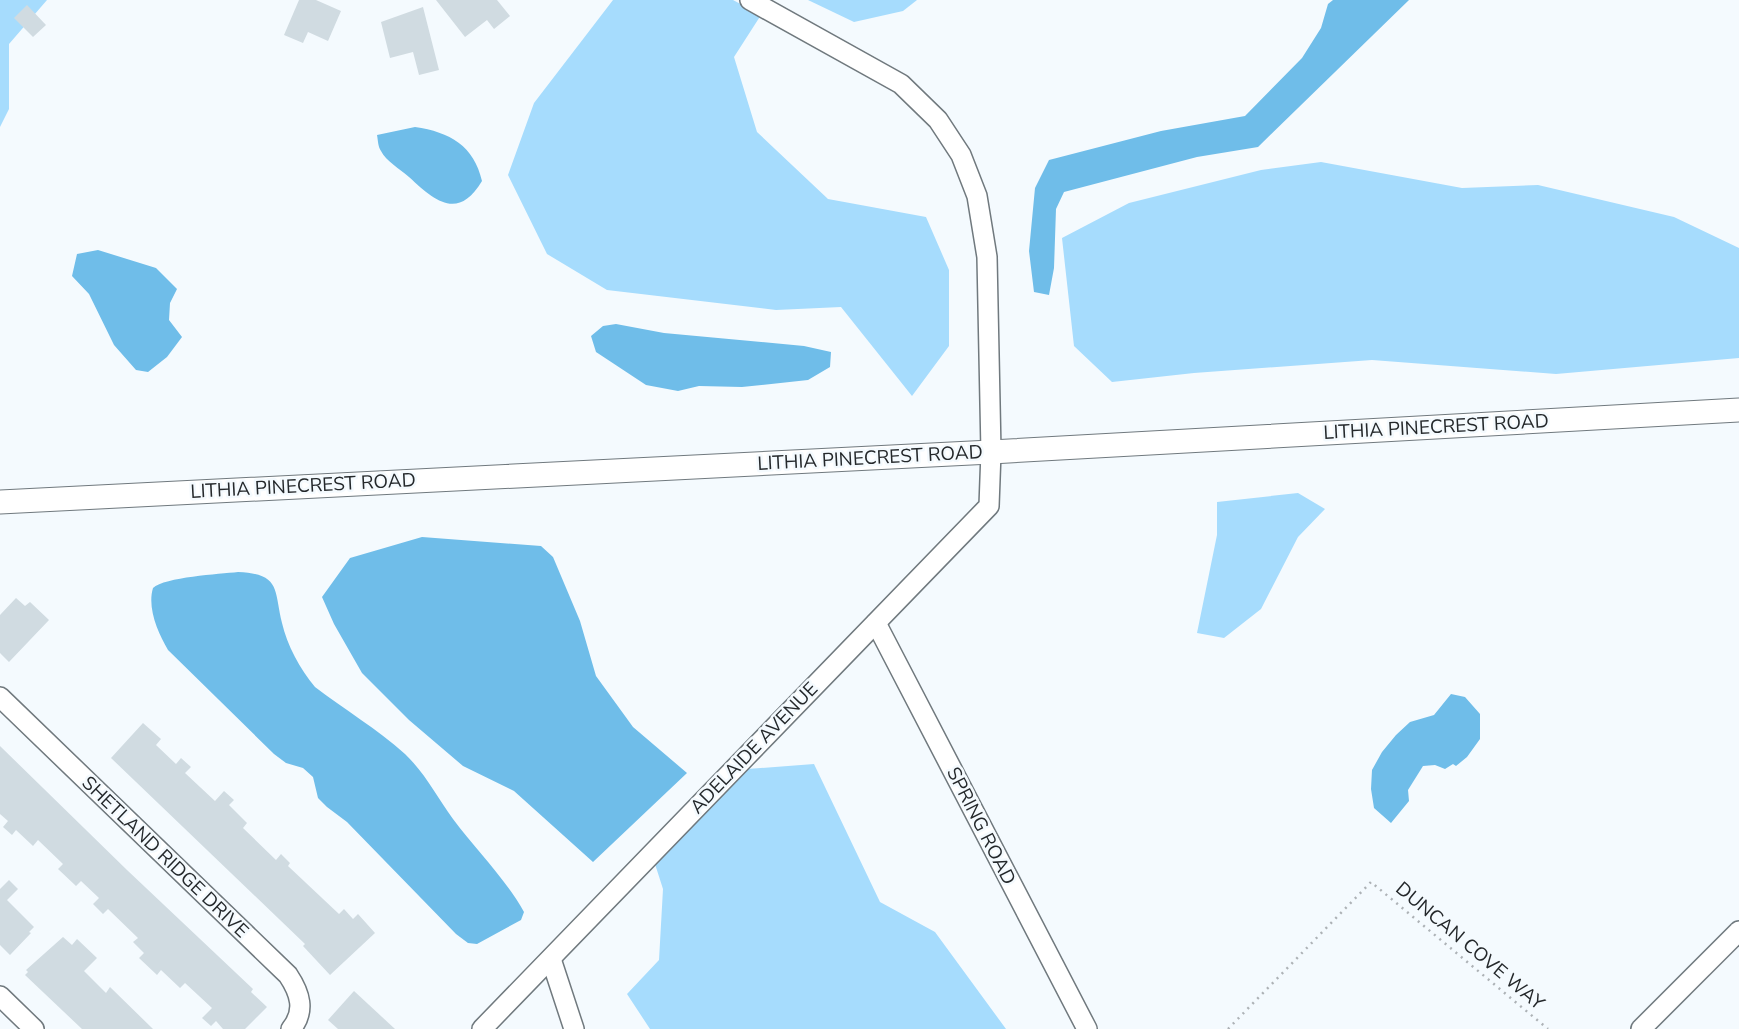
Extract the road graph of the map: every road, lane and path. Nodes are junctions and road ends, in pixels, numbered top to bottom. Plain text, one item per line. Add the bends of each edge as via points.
1 (750, 0) edge
2 (1739, 410) edge
3 (991, 452) junction
4 (0, 502) edge
5 (876, 623) junction
6 (0, 697) edge
7 (1739, 931) edge
8 (551, 959) junction
9 (0, 996) edge
10 (34, 1029) edge
11 (291, 1029) edge
12 (482, 1029) edge
13 (574, 1029) edge
14 (1087, 1029) edge
15 (1227, 1029) edge
16 (1548, 1029) edge
17 (1641, 1029) edge

1 - 3 street, ADELAIDE AVENUE via 901,84 938,121 961,156 977,197 987,257
2 - 3 main road, LITHIA PINECREST ROAD
3 - 4 main road, LITHIA PINECREST ROAD
3 - 5 street, ADELAIDE AVENUE via 989,506
5 - 8 street, ADELAIDE AVENUE
5 - 14 street, SPRING ROAD
6 - 11 street, SHETLAND RIDGE DRIVE via 288,975 301,1011
7 - 17 street
8 - 12 street, ADELAIDE AVENUE
8 - 13 street
9 - 10 street
15 - 16 path, DUNCAN COVE WAY via 1371,882

